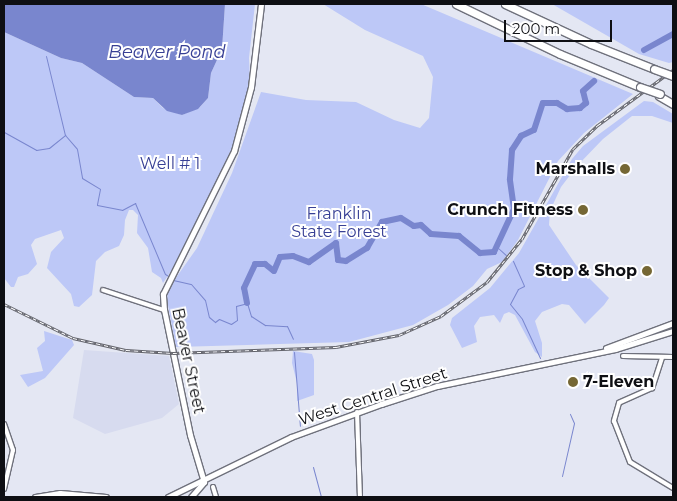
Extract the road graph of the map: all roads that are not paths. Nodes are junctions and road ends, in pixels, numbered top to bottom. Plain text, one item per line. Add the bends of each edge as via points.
1 (261, 4) edge
2 (456, 4) edge
3 (505, 4) edge
4 (673, 76) edge
5 (660, 95) junction
6 (673, 98) edge
7 (673, 104) edge
8 (103, 290) dead end
9 (164, 310) junction
10 (673, 323) edge
11 (673, 331) edge
12 (596, 351) junction
13 (623, 356) dead end
14 (673, 357) edge
15 (662, 358) junction
16 (358, 412) junction
17 (4, 424) edge
18 (204, 482) junction
19 (213, 487) dead end
20 (673, 488) edge
21 (4, 489) edge
22 (35, 497) edge
23 (106, 497) edge
24 (173, 497) edge
25 (191, 497) edge
26 (216, 497) edge
27 (360, 497) edge

1 - 9 main road, Beaver Street via 251,87 234,151 170,278 163,294
2 - 5 highway, bridge via 560,54
3 - 4 highway, bridge via 591,44
5 - 6 highway
5 - 7 highway
8 - 9 street
9 - 18 main road, Beaver Street
10 - 12 main road, West Central Street
11 - 12 main road, West Central Street via 647,341
12 - 16 main road, West Central Street via 437,386
13 - 15 street
14 - 15 street
15 - 20 street via 652,388 619,403 614,422 630,462
16 - 18 main road, West Central Street via 291,437
16 - 27 street
17 - 21 street via 12,446
18 - 24 main road, West Central Street
18 - 25 main road
19 - 26 street
22 - 23 main road via 60,493

